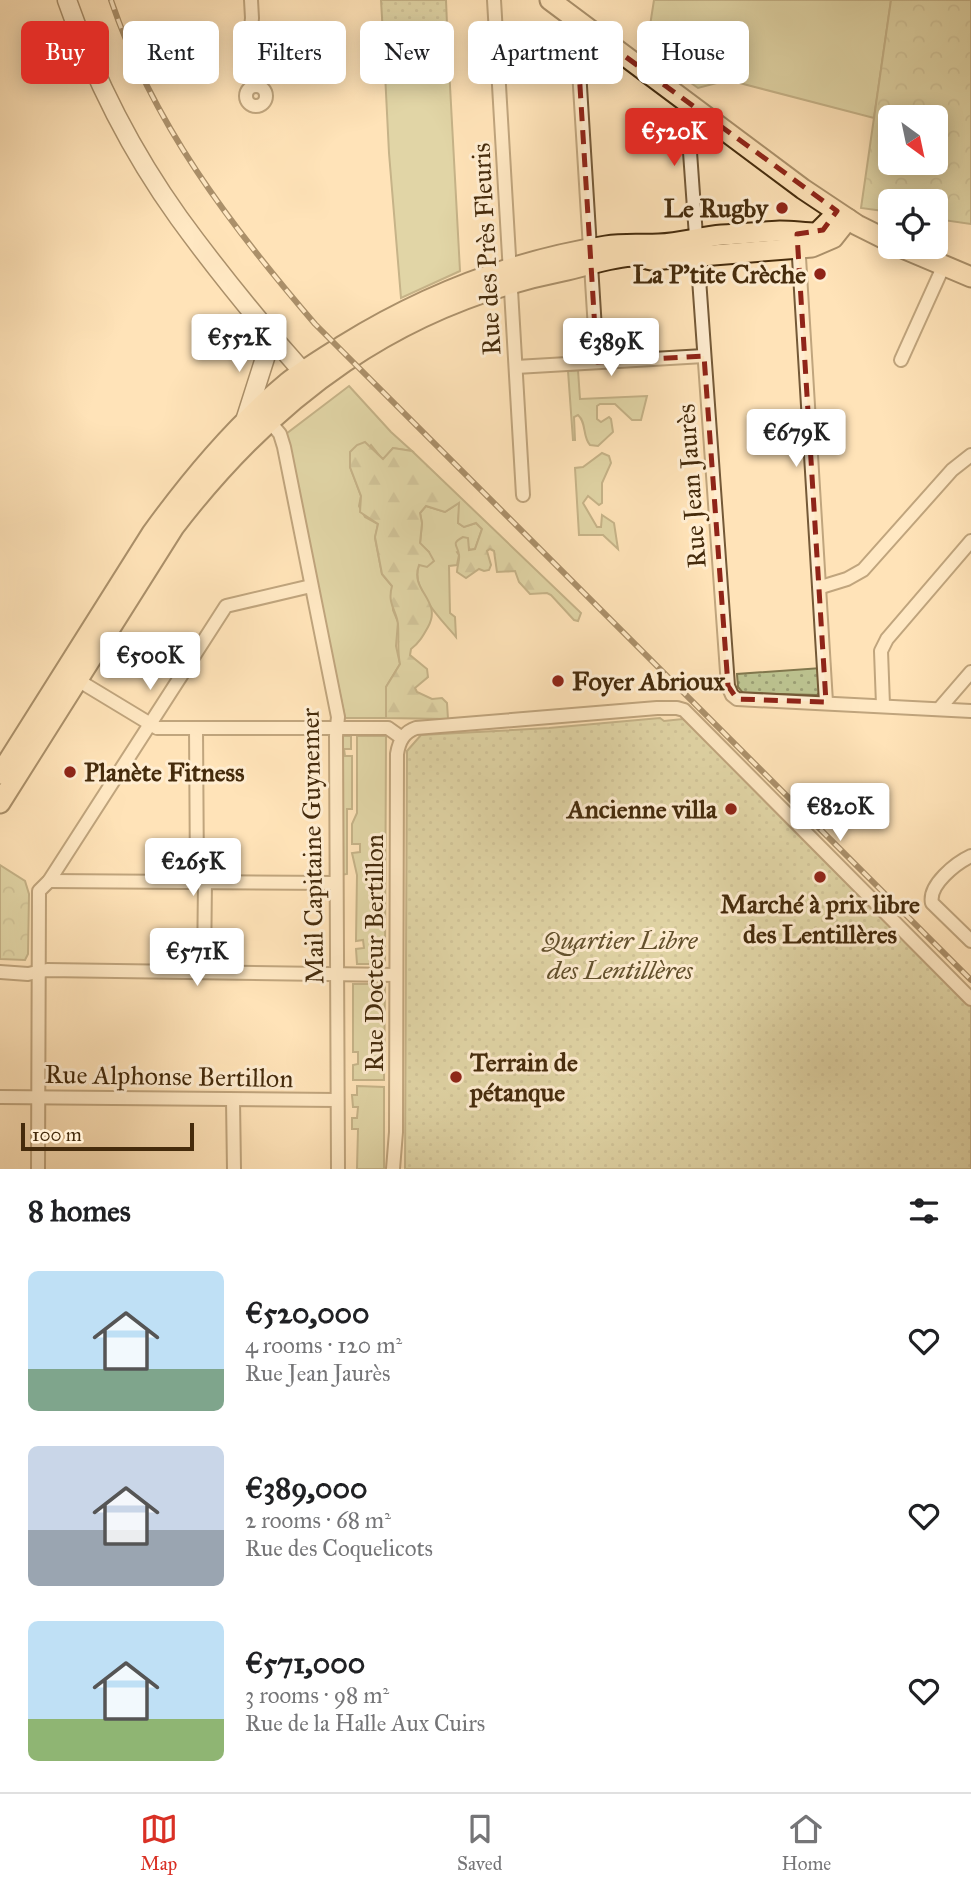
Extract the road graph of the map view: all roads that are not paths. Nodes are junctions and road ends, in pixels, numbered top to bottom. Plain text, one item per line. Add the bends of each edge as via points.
1 (67, 0) edge
2 (251, 0) edge
3 (494, 0) edge
4 (550, 0) edge
5 (570, 7) edge
6 (582, 21) edge
7 (623, 55) edge
8 (580, 84) edge
9 (253, 86) dead end
10 (697, 109) junction
11 (843, 215) junction
12 (878, 235) edge
13 (798, 242) junction
14 (696, 247) junction
15 (591, 257) junction
16 (929, 259) edge
17 (944, 265) junction
18 (510, 276) junction
19 (971, 277) edge
20 (271, 336) junction
21 (704, 356) junction
22 (901, 360) dead end
23 (597, 362) junction
24 (516, 367) junction
25 (308, 377) junction
26 (264, 414) junction
27 (244, 424) junction
28 (971, 455) edge
29 (523, 495) dead end
30 (971, 541) edge
31 (311, 586) junction
32 (821, 587) junction
33 (971, 672) edge
34 (76, 679) junction
35 (826, 702) junction
36 (883, 705) junction
37 (939, 709) junction
38 (971, 711) edge
39 (150, 724) junction
40 (197, 728) junction
41 (337, 728) junction
42 (402, 738) junction
43 (0, 774) edge
44 (0, 803) edge
45 (971, 856) edge
46 (49, 881) junction
47 (201, 881) junction
48 (336, 883) junction
49 (971, 941) edge
50 (205, 971) junction
51 (0, 972) edge
52 (39, 972) junction
53 (337, 974) junction
54 (396, 975) junction
55 (971, 999) edge
56 (0, 1097) edge
57 (38, 1097) junction
58 (233, 1100) junction
59 (337, 1100) junction
60 (38, 1169) edge
61 (234, 1169) edge
62 (338, 1169) edge
63 (393, 1169) edge

1 - 20 main road via 81,42 120,125 188,230
2 - 9 street
3 - 18 street, Rue des Près Fleuris
4 - 5 main road
5 - 6 main road
7 - 10 main road
8 - 15 street
10 - 11 main road
10 - 14 street, Rue Jean Jaurès via 688,124
11 - 12 main road
11 - 13 main road
13 - 14 main road via 782,231
13 - 32 street
14 - 15 main road via 612,245
14 - 21 street, Rue Jean Jaurès
15 - 18 main road
15 - 23 street
16 - 17 main road
17 - 19 main road
17 - 22 street
18 - 24 street, Rue des Près Fleuris
18 - 25 main road via 430,298 374,326
20 - 25 main road
20 - 27 main road
21 - 23 street
21 - 35 street, Rue Jean Jaurès via 728,686 737,699
23 - 24 street
24 - 29 street, Rue des Près Fleuris
25 - 26 main road
26 - 27 main road
26 - 31 street, Mail Capitaine Guynemer via 280,433 284,447
26 - 34 main road via 174,527
27 - 43 main road via 201,469 152,533
28 - 32 street via 952,470 863,570
30 - 36 street via 887,639 881,651
31 - 39 street via 226,606
31 - 41 street, Mail Capitaine Guynemer
32 - 35 street
33 - 37 street
34 - 39 street
34 - 44 main road
35 - 36 street
36 - 37 street
37 - 38 street
39 - 40 street
39 - 46 street
40 - 41 street
40 - 47 street
41 - 42 street via 388,728
41 - 48 street, Mail Capitaine Guynemer
42 - 54 street, Rue Docteur Bertillon via 397,754
42 - 55 street via 424,726 657,708 684,710
45 - 49 street via 960,862 931,896 932,903
46 - 47 street
46 - 52 street via 39,891
47 - 48 street
47 - 50 street
48 - 53 street, Mail Capitaine Guynemer
50 - 52 street
50 - 53 street
51 - 52 street
52 - 57 street
53 - 54 street
53 - 59 street, Mail Capitaine Guynemer
54 - 63 street, Rue Docteur Bertillon
56 - 57 street, Rue Alphonse Bertillon
57 - 58 street, Rue Alphonse Bertillon
57 - 60 street
58 - 59 street, Rue Alphonse Bertillon
58 - 61 street
59 - 62 street, Mail Capitaine Guynemer

